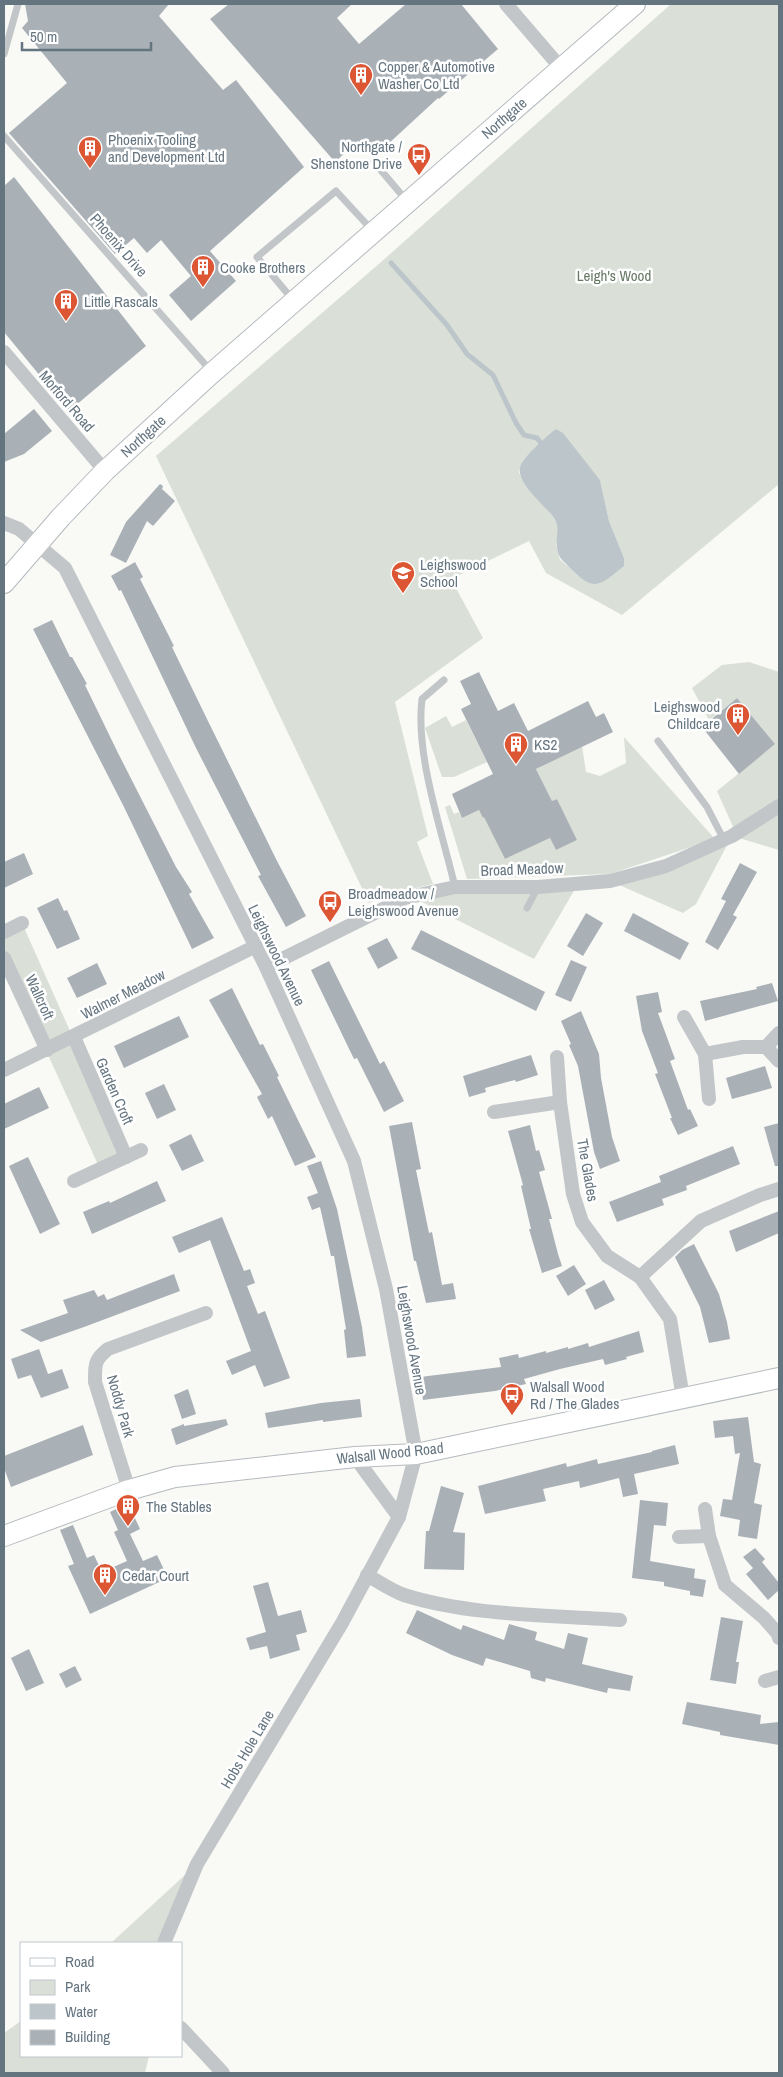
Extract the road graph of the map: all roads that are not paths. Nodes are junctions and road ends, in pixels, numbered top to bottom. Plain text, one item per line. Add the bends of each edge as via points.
1 (18, 4) edge
2 (506, 4) edge
3 (635, 4) edge
4 (4, 54) edge
5 (561, 68) junction
6 (4, 136) edge
7 (374, 162) dead end
8 (408, 202) junction
9 (374, 232) junction
10 (294, 302) junction
11 (4, 352) edge
12 (212, 373) junction
13 (106, 471) junction
14 (4, 523) edge
15 (38, 545) junction
16 (4, 583) edge
17 (444, 680) dead end
18 (658, 741) dead end
19 (779, 806) edge
20 (724, 840) junction
21 (455, 887) junction
22 (538, 887) junction
23 (527, 908) dead end
24 (22, 923) dead end
25 (4, 932) edge
26 (256, 946) junction
27 (4, 958) edge
28 (266, 967) junction
29 (684, 1017) dead end
30 (779, 1034) edge
31 (74, 1037) junction
32 (766, 1047) junction
33 (47, 1050) junction
34 (705, 1054) junction
35 (557, 1057) dead end
36 (779, 1061) edge
37 (4, 1070) edge
38 (708, 1099) dead end
39 (560, 1102) junction
40 (494, 1112) dead end
41 (141, 1150) dead end
42 (126, 1157) junction
43 (74, 1181) dead end
44 (779, 1189) edge
45 (640, 1278) junction
46 (206, 1313) dead end
47 (779, 1378) edge
48 (683, 1398) junction
49 (416, 1454) junction
50 (355, 1457) junction
51 (129, 1490) junction
52 (705, 1509) dead end
53 (399, 1517) junction
54 (4, 1536) edge
55 (710, 1536) junction
56 (679, 1537) dead end
57 (368, 1575) junction
58 (620, 1620) dead end
59 (779, 1638) edge
60 (779, 1677) edge
61 (765, 1681) dead end
62 (164, 1942) edge
63 (182, 2029) edge
64 (224, 2073) edge

1 - 4 lane
2 - 5 street
3 - 5 main road, Northgate
5 - 8 main road, Northgate
6 - 12 lane, Phoenix Drive
7 - 8 lane
8 - 9 main road, Northgate
9 - 10 main road, Northgate
9 - 10 lane via 336,191 257,257
10 - 12 main road, Northgate
11 - 13 street, Morford Road
12 - 13 main road, Northgate
13 - 15 main road, Northgate
14 - 15 street, Leighswood Avenue via 19,529
15 - 16 main road, Northgate
15 - 26 street, Leighswood Avenue via 65,568
17 - 21 lane via 422,699 420,716 423,752
18 - 20 lane via 707,807
19 - 20 street, Broad Meadow
20 - 22 street, Broad Meadow via 666,866 610,881
21 - 22 street, Broad Meadow
21 - 28 street, Broad Meadow via 405,898
22 - 23 lane
24 - 25 street
26 - 28 street, Leighswood Avenue
26 - 31 street, Walmer Meadow
27 - 33 street, Wallcroft
28 - 49 street, Leighswood Avenue via 354,1161 386,1289
29 - 34 street
30 - 32 street
31 - 33 street, Walmer Meadow
31 - 42 street, Garden Croft
32 - 34 street via 742,1047
32 - 36 street
33 - 37 street, Walmer Meadow
34 - 38 street
35 - 39 street, The Glades
39 - 40 street
39 - 45 street, The Glades via 574,1194 582,1222 608,1256
41 - 42 street
42 - 43 street
44 - 45 street via 701,1221
45 - 48 street, The Glades via 670,1320
46 - 51 street, Noddy Park via 108,1349 94,1364 95,1382
47 - 48 main road, Walsall Wood Road
48 - 49 main road, Walsall Wood Road
49 - 50 main road, Walsall Wood Road
49 - 53 street, Hobs Hole Lane
50 - 51 main road, Walsall Wood Road via 175,1477
50 - 53 street
51 - 54 main road, Walsall Wood Road
52 - 55 street
53 - 57 street, Hobs Hole Lane
55 - 56 street
55 - 59 street via 725,1585 764,1618
57 - 58 street via 403,1595 440,1604 476,1610
57 - 62 street, Hobs Hole Lane via 197,1864
60 - 61 street
63 - 64 street

